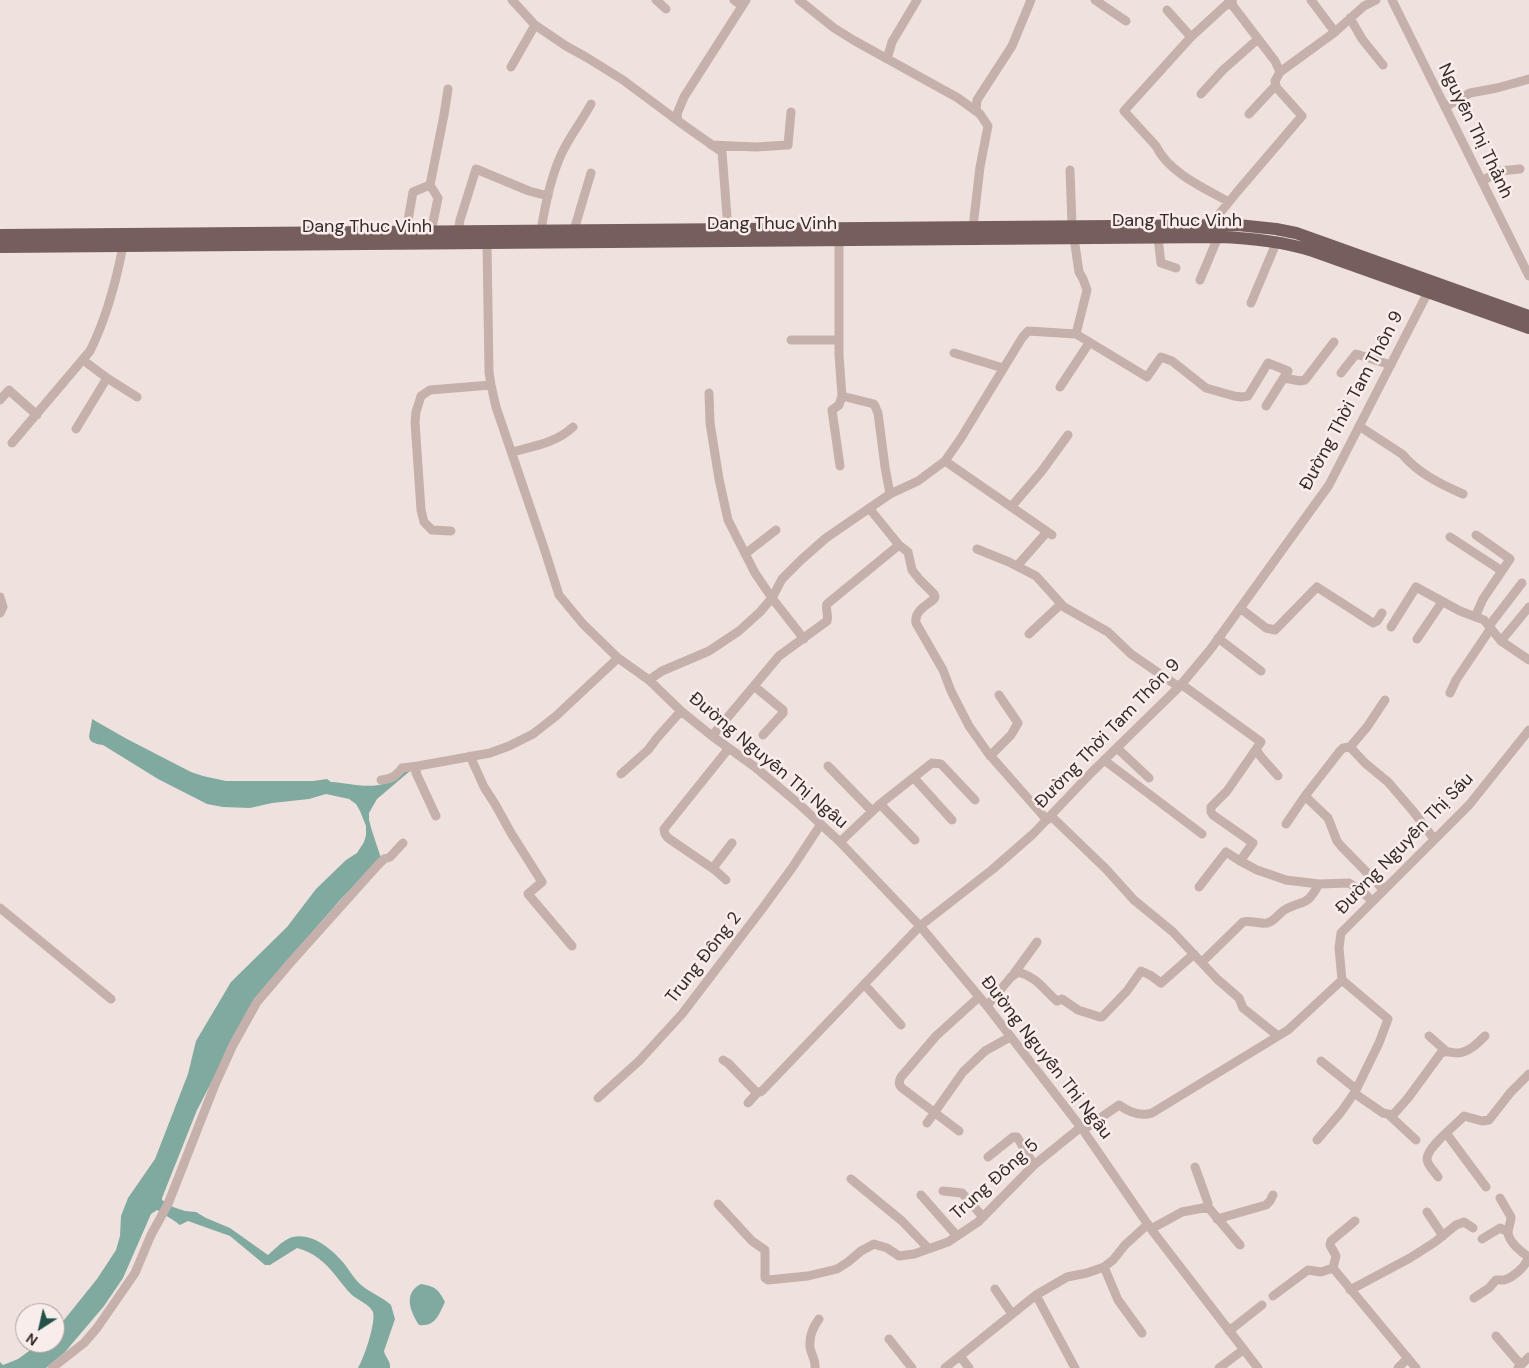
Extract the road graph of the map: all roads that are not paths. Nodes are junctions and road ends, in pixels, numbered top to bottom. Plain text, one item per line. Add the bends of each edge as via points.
1 (512, 0) edge
2 (656, 0) edge
3 (734, 0) edge
4 (799, 0) edge
5 (917, 0) edge
6 (1031, 0) edge
7 (1095, 0) edge
8 (1311, 0) edge
9 (1376, 0) edge
10 (1392, 0) edge
11 (744, 3) edge
12 (1233, 3) edge
13 (666, 9) dead end
14 (1167, 10) dead end
15 (1350, 18) junction
16 (1126, 21) dead end
17 (535, 25) junction
18 (1335, 32) junction
19 (1191, 38) junction
20 (1258, 39) junction
21 (888, 59) junction
22 (1382, 66) dead end
23 (511, 67) dead end
24 (1280, 72) junction
25 (1529, 78) edge
26 (1276, 85) junction
27 (448, 89) dead end
28 (1200, 94) dead end
29 (591, 104) dead end
30 (1445, 107) junction
31 (976, 111) junction
32 (791, 112) dead end
33 (1249, 114) dead end
34 (678, 121) junction
35 (711, 145) junction
36 (1070, 170) dead end
37 (1520, 170) dead end
38 (591, 173) dead end
39 (1482, 181) junction
40 (430, 185) junction
41 (548, 196) junction
42 (1229, 202) junction
43 (973, 228) junction
44 (728, 229) junction
45 (574, 230) junction
46 (541, 231) junction
47 (1217, 231) junction
48 (406, 232) junction
49 (431, 232) junction
50 (458, 232) junction
51 (1073, 232) junction
52 (0, 235) edge
53 (1158, 238) junction
54 (839, 241) junction
55 (1277, 241) junction
56 (488, 244) junction
57 (123, 246) junction
58 (0, 247) edge
59 (1176, 268) dead end
60 (1529, 276) edge
61 (1200, 280) dead end
62 (1428, 292) junction
63 (1251, 304) dead end
64 (1529, 316) edge
65 (1529, 328) edge
66 (1076, 334) junction
67 (791, 340) dead end
68 (839, 340) junction
69 (1089, 342) junction
70 (1334, 342) dead end
71 (954, 353) dead end
72 (83, 360) junction
73 (1391, 365) junction
74 (1003, 368) junction
75 (1341, 373) dead end
76 (107, 378) junction
77 (1284, 378) junction
78 (490, 385) junction
79 (1060, 387) dead end
80 (710, 392) dead end
81 (842, 396) junction
82 (138, 397) dead end
83 (0, 400) edge
84 (1266, 406) dead end
85 (37, 415) junction
86 (1359, 426) junction
87 (573, 427) dead end
88 (76, 429) dead end
89 (1068, 435) dead end
90 (12, 443) dead end
91 (512, 452) junction
92 (945, 461) junction
93 (840, 466) dead end
94 (890, 494) junction
95 (1463, 494) dead end
96 (1011, 507) junction
97 (869, 508) junction
98 (776, 530) dead end
99 (452, 531) dead end
100 (1476, 535) dead end
101 (1450, 537) dead end
102 (898, 544) junction
103 (977, 549) dead end
104 (745, 554) junction
105 (1017, 566) junction
106 (1502, 571) junction
107 (1522, 583) dead end
108 (0, 597) edge
109 (772, 598) junction
110 (1442, 602) junction
111 (1061, 604) junction
112 (1529, 607) edge
113 (1240, 608) junction
114 (0, 613) edge
115 (1382, 613) dead end
116 (1475, 617) junction
117 (1392, 627) dead end
118 (1490, 627) junction
119 (1029, 634) dead end
120 (1218, 638) junction
121 (804, 639) junction
122 (1418, 639) dead end
123 (1501, 641) junction
124 (618, 658) junction
125 (1529, 660) edge
126 (1261, 671) dead end
127 (649, 680) junction
128 (754, 686) junction
129 (1180, 686) junction
130 (1450, 694) dead end
131 (999, 695) dead end
132 (1385, 700) dead end
133 (682, 711) junction
134 (1529, 730) edge
135 (763, 735) dead end
136 (712, 736) junction
137 (1350, 747) junction
138 (729, 748) junction
139 (1117, 748) junction
140 (1256, 750) junction
141 (470, 756) junction
142 (990, 756) junction
143 (1104, 760) junction
144 (418, 766) junction
145 (828, 766) dead end
146 (621, 774) dead end
147 (1278, 776) dead end
148 (914, 778) junction
149 (1149, 778) dead end
150 (381, 780) dead end
151 (1305, 796) junction
152 (975, 800) dead end
153 (880, 804) junction
154 (872, 811) junction
155 (436, 816) dead end
156 (1049, 818) junction
157 (952, 820) dead end
158 (821, 824) junction
159 (1286, 824) dead end
160 (1202, 834) dead end
161 (1434, 839) junction
162 (915, 840) dead end
163 (840, 842) junction
164 (403, 843) dead end
165 (732, 843) dead end
166 (1240, 861) junction
167 (713, 868) junction
168 (726, 880) dead end
169 (1319, 884) junction
170 (1199, 887) dead end
171 (1384, 889) junction
172 (1372, 901) junction
173 (0, 908) edge
174 (920, 926) junction
175 (1037, 942) dead end
176 (572, 946) dead end
177 (1194, 954) junction
178 (1202, 962) junction
179 (1011, 977) junction
180 (1342, 980) junction
181 (864, 984) junction
182 (979, 997) junction
183 (112, 999) dead end
184 (986, 1006) junction
185 (902, 1025) dead end
186 (1278, 1036) junction
187 (1429, 1036) dead end
188 (1485, 1036) dead end
189 (1010, 1037) junction
190 (1446, 1051) junction
191 (723, 1060) dead end
192 (1321, 1061) dead end
193 (1529, 1074) edge
194 (1355, 1091) junction
195 (757, 1093) junction
196 (598, 1098) dead end
197 (748, 1103) dead end
198 (934, 1111) junction
199 (1388, 1114) junction
200 (927, 1123) dead end
201 (1082, 1129) junction
202 (960, 1131) dead end
203 (1446, 1133) junction
204 (1317, 1140) dead end
205 (1416, 1140) dead end
206 (988, 1157) dead end
207 (1034, 1165) junction
208 (1195, 1167) dead end
209 (1438, 1177) dead end
210 (851, 1179) dead end
211 (1486, 1187) dead end
212 (943, 1191) dead end
213 (921, 1195) dead end
214 (1273, 1195) dead end
215 (1500, 1198) dead end
216 (718, 1204) dead end
217 (1208, 1207) junction
218 (1427, 1212) dead end
219 (983, 1217) junction
220 (1218, 1219) junction
221 (1355, 1221) dead end
222 (1149, 1226) junction
223 (1473, 1228) dead end
224 (1508, 1232) junction
225 (957, 1236) junction
226 (1443, 1236) junction
227 (1482, 1239) dead end
228 (1240, 1245) dead end
229 (928, 1248) junction
230 (1529, 1257) edge
231 (1104, 1267) junction
232 (1333, 1268) junction
233 (995, 1289) dead end
234 (1350, 1290) junction
235 (1036, 1295) junction
236 (1273, 1296) dead end
237 (1474, 1298) dead end
238 (1262, 1305) dead end
239 (1012, 1314) junction
240 (819, 1319) dead end
241 (1229, 1331) junction
242 (1142, 1333) dead end
243 (1496, 1336) dead end
244 (889, 1339) dead end
245 (1243, 1350) junction
246 (960, 1356) junction
247 (1529, 1357) edge
248 (1408, 1358) junction
249 (1520, 1366) edge
250 (949, 1367) edge
251 (52, 1368) edge
252 (814, 1368) edge
253 (912, 1368) edge
254 (969, 1368) edge
255 (1075, 1368) edge
256 (1219, 1368) edge
257 (1258, 1368) edge
258 (1398, 1368) edge
259 (1416, 1368) edge

1 - 17 street
2 - 13 street
3 - 11 street
4 - 21 street via 834,28
5 - 21 street via 892,42
6 - 31 street via 1012,46 977,100
7 - 16 street
8 - 18 street
9 - 15 street
10 - 30 street, Nguyễn Thị Thảnh
11 - 34 street via 684,97 677,114
12 - 19 street via 1226,4
12 - 20 street
14 - 19 street
15 - 18 street
15 - 22 street
17 - 23 street
17 - 34 street via 622,80
18 - 24 street
19 - 42 street via 1124,111 1158,152 1191,182
20 - 24 street
20 - 28 street
21 - 31 street
24 - 26 street
25 - 30 street via 1470,93
26 - 33 street
26 - 42 street via 1302,116
27 - 40 street
29 - 41 street via 561,155
30 - 39 street, Nguyễn Thị Thảnh
31 - 43 street via 988,126
32 - 35 street via 788,145
34 - 35 street
35 - 44 street via 722,152
36 - 51 street
37 - 39 street via 1500,171
38 - 45 street
39 - 60 street, Nguyễn Thị Thảnh
40 - 48 street via 413,192
40 - 49 street via 438,198
41 - 46 street
41 - 50 street via 476,169
42 - 47 street via 1220,213
43 - 44 main road, Dang Thuc Vinh
43 - 51 main road, Dang Thuc Vinh
44 - 45 main road, Dang Thuc Vinh
45 - 46 main road, Dang Thuc Vinh
46 - 50 main road, Dang Thuc Vinh
47 - 51 main road, Dang Thuc Vinh
47 - 53 main road, Dang Thuc Vinh
47 - 55 main road, Dang Thuc Vinh
47 - 61 street
47 - 64 main road, Dang Thuc Vinh via 1256,226 1296,233
48 - 49 main road, Dang Thuc Vinh
48 - 52 main road, Dang Thuc Vinh
49 - 50 main road, Dang Thuc Vinh
51 - 53 main road, Dang Thuc Vinh
51 - 54 main road, Dang Thuc Vinh
51 - 66 street via 1075,256 1087,290
53 - 59 street via 1162,263
54 - 56 main road, Dang Thuc Vinh
54 - 68 street
55 - 62 main road, Dang Thuc Vinh via 1313,250
55 - 63 street
56 - 57 main road, Dang Thuc Vinh
56 - 78 street, Đường Nguyễn Thị Ngâu
57 - 58 main road, Dang Thuc Vinh
57 - 72 street via 98,336
62 - 65 main road, Dang Thuc Vinh
62 - 73 street, Đường Thời Tam Thôn 9
66 - 69 street
66 - 74 street via 1028,331
67 - 68 street
68 - 81 street
69 - 77 street via 1147,378 1161,357 1172,361 1206,388 1234,396 1248,396 1268,363 1288,371
69 - 79 street
70 - 77 street via 1305,380
71 - 74 street
72 - 76 street
72 - 85 street
73 - 75 street via 1356,354
73 - 86 street, Đường Thời Tam Thôn 9
74 - 92 street
76 - 82 street
76 - 88 street
77 - 84 street
78 - 91 street, Đường Nguyễn Thị Ngâu
78 - 99 street via 430,390 418,402 415,422 424,522 432,530
80 - 104 street via 710,423 726,512
81 - 93 street via 839,405 832,410
81 - 94 street via 874,404
83 - 85 street via 10,390
85 - 90 street
86 - 95 street via 1402,454 1433,480
86 - 113 street, Đường Thời Tam Thôn 9 via 1329,485
87 - 91 street via 548,443
89 - 96 street
91 - 124 street, Đường Nguyễn Thị Ngâu via 559,595
92 - 94 street via 918,481
92 - 96 street
94 - 97 street
96 - 105 street via 1050,533
97 - 102 street
97 - 109 street via 801,560 782,579
98 - 104 street
100 - 106 street via 1510,559
101 - 106 street
102 - 121 street via 827,604 827,621
102 - 142 street via 908,552 914,575 935,597 917,613 916,622 969,726
103 - 105 street
104 - 109 street
105 - 111 street via 1036,576
106 - 116 street
107 - 118 street
108 - 114 street via 3,607
109 - 121 street
109 - 127 street via 739,631 709,651
110 - 116 street
110 - 117 street via 1416,587
110 - 122 street
111 - 119 street
111 - 129 street via 1108,632 1131,654
112 - 123 street
113 - 115 street via 1266,628 1275,630 1317,587 1373,622
113 - 120 street, Đường Thời Tam Thôn 9
116 - 118 street
118 - 123 street
118 - 130 street
120 - 126 street
120 - 129 street, Đường Thời Tam Thôn 9
121 - 128 street via 780,656
123 - 125 street
124 - 127 street, Đường Nguyễn Thị Ngâu
124 - 141 street via 533,734 490,753
127 - 133 street, Đường Nguyễn Thị Ngâu
128 - 135 street via 783,710
128 - 136 street
129 - 139 street, Đường Thời Tam Thôn 9
129 - 140 street via 1261,742
131 - 142 street via 1018,723
132 - 137 street
133 - 136 street, Đường Nguyễn Thị Ngâu
133 - 146 street via 648,750
134 - 161 street, Đường Nguyễn Thị Sáu via 1469,805
136 - 138 street, Đường Nguyễn Thị Ngâu
137 - 151 street via 1340,751
137 - 161 street via 1388,782
138 - 158 street, Đường Nguyễn Thị Ngâu
138 - 167 street via 664,829 668,838
139 - 143 street, Đường Thời Tam Thôn 9
139 - 149 street
140 - 147 street
140 - 166 street via 1227,791 1210,807 1213,815 1253,843
141 - 144 street
141 - 176 street via 510,833 542,882 528,894
142 - 156 street
143 - 156 street, Đường Thời Tam Thôn 9
143 - 160 street
144 - 150 street via 402,768 394,778
144 - 155 street via 416,773
145 - 154 street
148 - 152 street via 932,763 941,764
148 - 153 street
148 - 157 street
151 - 159 street
151 - 171 street via 1328,818 1337,841
153 - 154 street
153 - 162 street
154 - 163 street
156 - 174 street, Đường Thời Tam Thôn 9 via 993,869
156 - 177 street
158 - 163 street, Đường Nguyễn Thị Ngâu
158 - 196 street, Trung Đông 2 via 792,868 682,1014
161 - 171 street, Đường Nguyễn Thị Sáu
163 - 174 street, Đường Nguyễn Thị Ngâu
164 - 251 street via 384,859 257,1002 214,1086 168,1204 135,1273 84,1343
165 - 167 street
166 - 169 street via 1286,880
166 - 170 street via 1226,852
167 - 168 street
169 - 172 street via 1349,883
169 - 178 street via 1307,901 1286,909 1271,922 1243,922
171 - 172 street, Đường Nguyễn Thị Sáu
172 - 180 street, Đường Nguyễn Thị Sáu via 1341,933
173 - 183 street
174 - 181 street, Đường Thời Tam Thôn 9
174 - 182 street, Đường Nguyễn Thị Ngâu
175 - 179 street
177 - 178 street
177 - 179 street via 1161,983 1140,972 1127,991 1100,1018 1078,1010 1062,999 1057,1001 1028,975 1018,972
178 - 186 street via 1239,998 1243,1008
179 - 184 street
180 - 186 street
180 - 194 street via 1388,1019
181 - 185 street
181 - 195 street, Đường Thời Tam Thôn 9 via 771,1084
182 - 184 street, Đường Nguyễn Thị Ngâu
182 - 198 street via 936,1036 899,1081 902,1088
184 - 189 street, Đường Nguyễn Thị Ngâu
186 - 201 street via 1152,1114 1128,1111 1119,1105
187 - 190 street
188 - 190 street via 1464,1052
189 - 198 street via 985,1051 962,1072
189 - 201 street, Đường Nguyễn Thị Ngâu
190 - 199 street via 1393,1115
191 - 195 street
192 - 194 street
193 - 203 street via 1490,1120 1464,1116
194 - 199 street via 1383,1114
194 - 204 street
195 - 197 street, Đường Thời Tam Thôn 9
198 - 200 street
198 - 202 street
199 - 205 street
201 - 207 street, Trung Đông 5
201 - 222 street, Đường Nguyễn Thị Ngâu
203 - 209 street via 1427,1158
203 - 211 street
206 - 207 street via 1017,1137
207 - 219 street, Trung Đông 5
208 - 217 street
210 - 229 street
212 - 219 street via 962,1193
213 - 225 street
214 - 220 street via 1266,1205
215 - 224 street via 1512,1217
216 - 229 street, Trung Đông 5 via 752,1241 765,1250 765,1278 772,1281 837,1269 874,1244 899,1256
217 - 220 street
217 - 222 street via 1182,1212
218 - 226 street
219 - 225 street, Trung Đông 5
220 - 228 street
221 - 232 street via 1331,1241 1336,1256
222 - 231 street via 1125,1244
222 - 241 street, Đường Nguyễn Thị Ngâu
223 - 226 street via 1464,1222
224 - 227 street via 1500,1228
224 - 230 street
225 - 229 street, Trung Đông 5
226 - 234 street
230 - 237 street via 1515,1273 1504,1280 1496,1280
231 - 235 street via 1068,1277
231 - 242 street via 1118,1300
232 - 234 street
232 - 236 street via 1320,1272 1308,1270
233 - 239 street
234 - 248 street
235 - 239 street
235 - 255 street
238 - 241 street
239 - 246 street
240 - 252 street via 812,1328 810,1347
241 - 245 street, Đường Nguyễn Thị Ngâu
243 - 249 street
244 - 253 street
245 - 256 street
245 - 257 street, Đường Nguyễn Thị Ngâu
246 - 250 street
246 - 254 street
247 - 249 street
248 - 258 street
248 - 259 street

